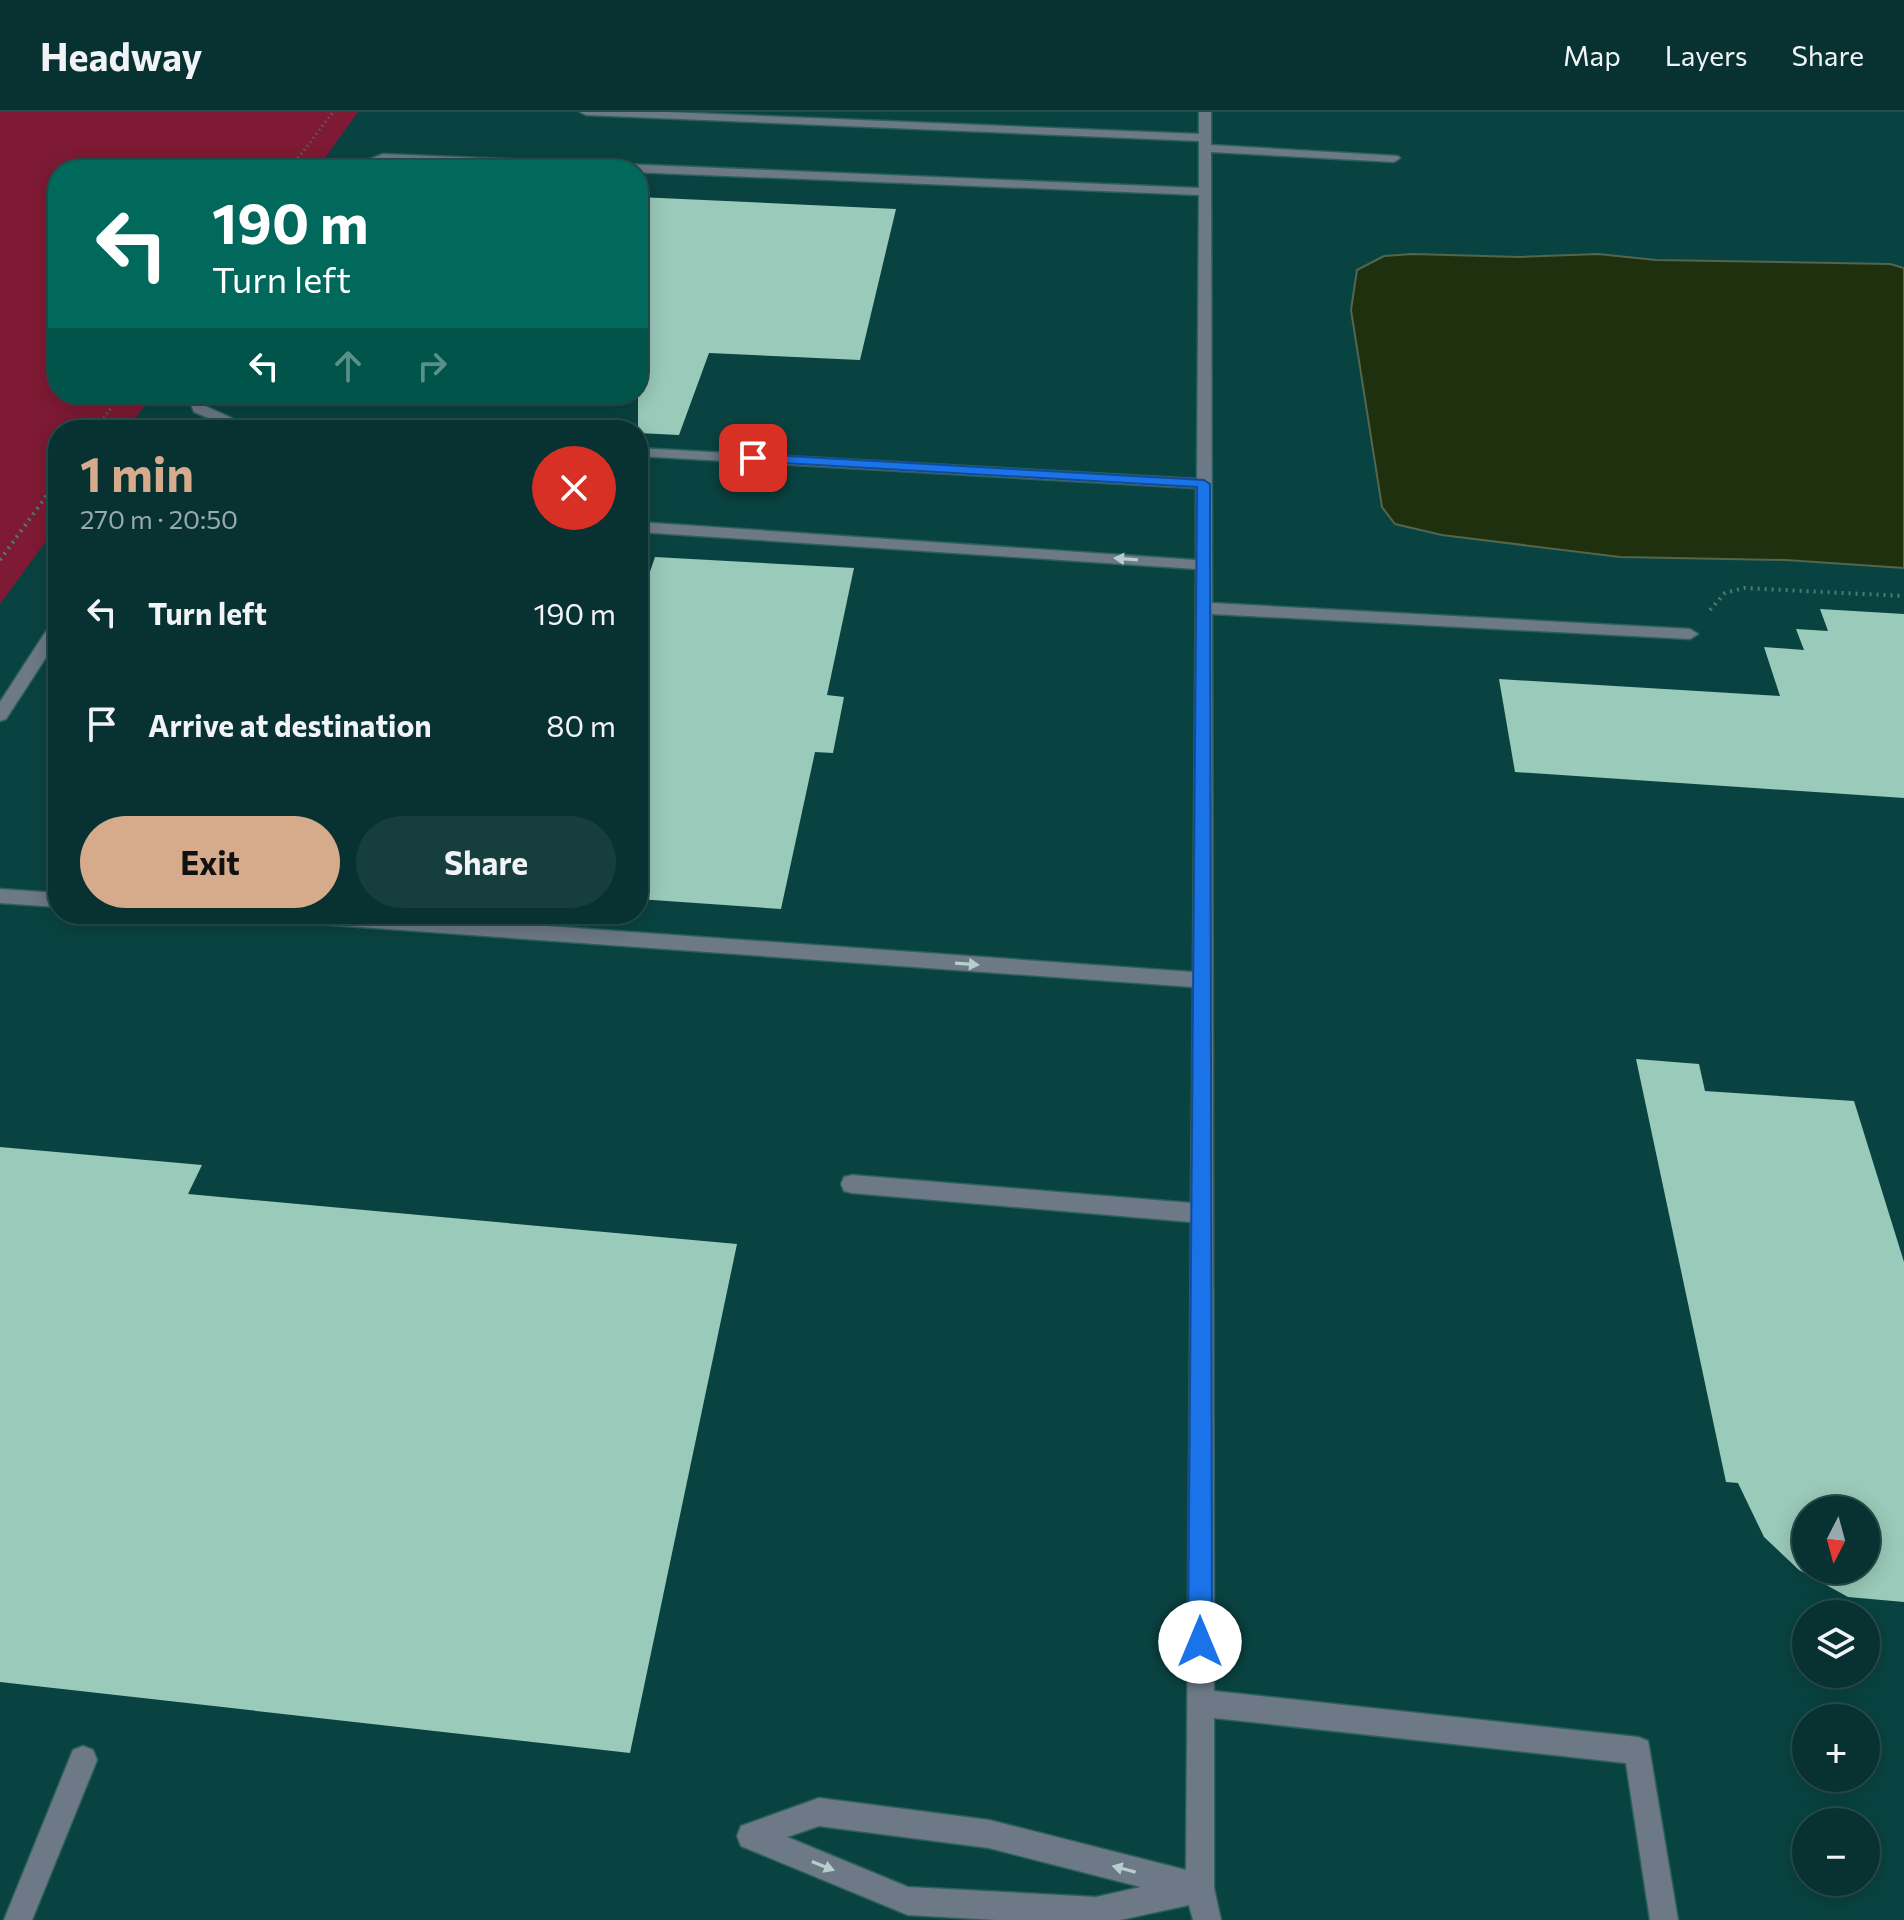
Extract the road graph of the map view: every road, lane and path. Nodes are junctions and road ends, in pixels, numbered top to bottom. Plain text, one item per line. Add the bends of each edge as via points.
1 (333, 112) edge
2 (586, 112) edge
3 (1205, 112) edge
4 (1205, 143) junction
5 (1394, 158) dead end
6 (297, 160) edge
7 (377, 160) edge
8 (431, 160) edge
9 (648, 169) edge
10 (1204, 192) junction
11 (197, 404) edge
12 (226, 420) edge
13 (648, 453) edge
14 (1204, 484) junction
15 (48, 494) edge
16 (648, 528) edge
17 (0, 560) edge
18 (1203, 565) junction
19 (1904, 596) edge
20 (1203, 608) junction
21 (1690, 634) joint
22 (48, 641) edge
23 (0, 715) edge
24 (0, 896) edge
25 (48, 899) edge
26 (433, 924) edge
27 (1202, 980) junction
28 (852, 1184) dead end
29 (1202, 1213) junction
30 (1200, 1703) junction
31 (83, 1760) dead end
32 (1200, 1888) junction
33 (18, 1920) edge
34 (1192, 1920) edge
35 (1207, 1920) edge
36 (1664, 1920) edge

1 - 6 path
2 - 4 street
3 - 4 street
4 - 5 street
4 - 10 street
7 - 8 street
9 - 10 street
10 - 14 street
11 - 12 street
13 - 14 street
14 - 18 street
15 - 17 path
18 -> 16 street
18 - 20 street
19 - 21 path via 1744,588 1725,593
20 - 21 street
20 - 27 street
22 - 23 street
24 - 25 street
26 -> 27 street
27 - 29 street
28 - 29 street
29 - 30 street
30 - 32 street
30 - 36 street via 1638,1751
31 - 33 street
32 -> 32 street via 989,1834 819,1812 751,1836 908,1901 1096,1911
32 - 34 street
32 - 35 street

